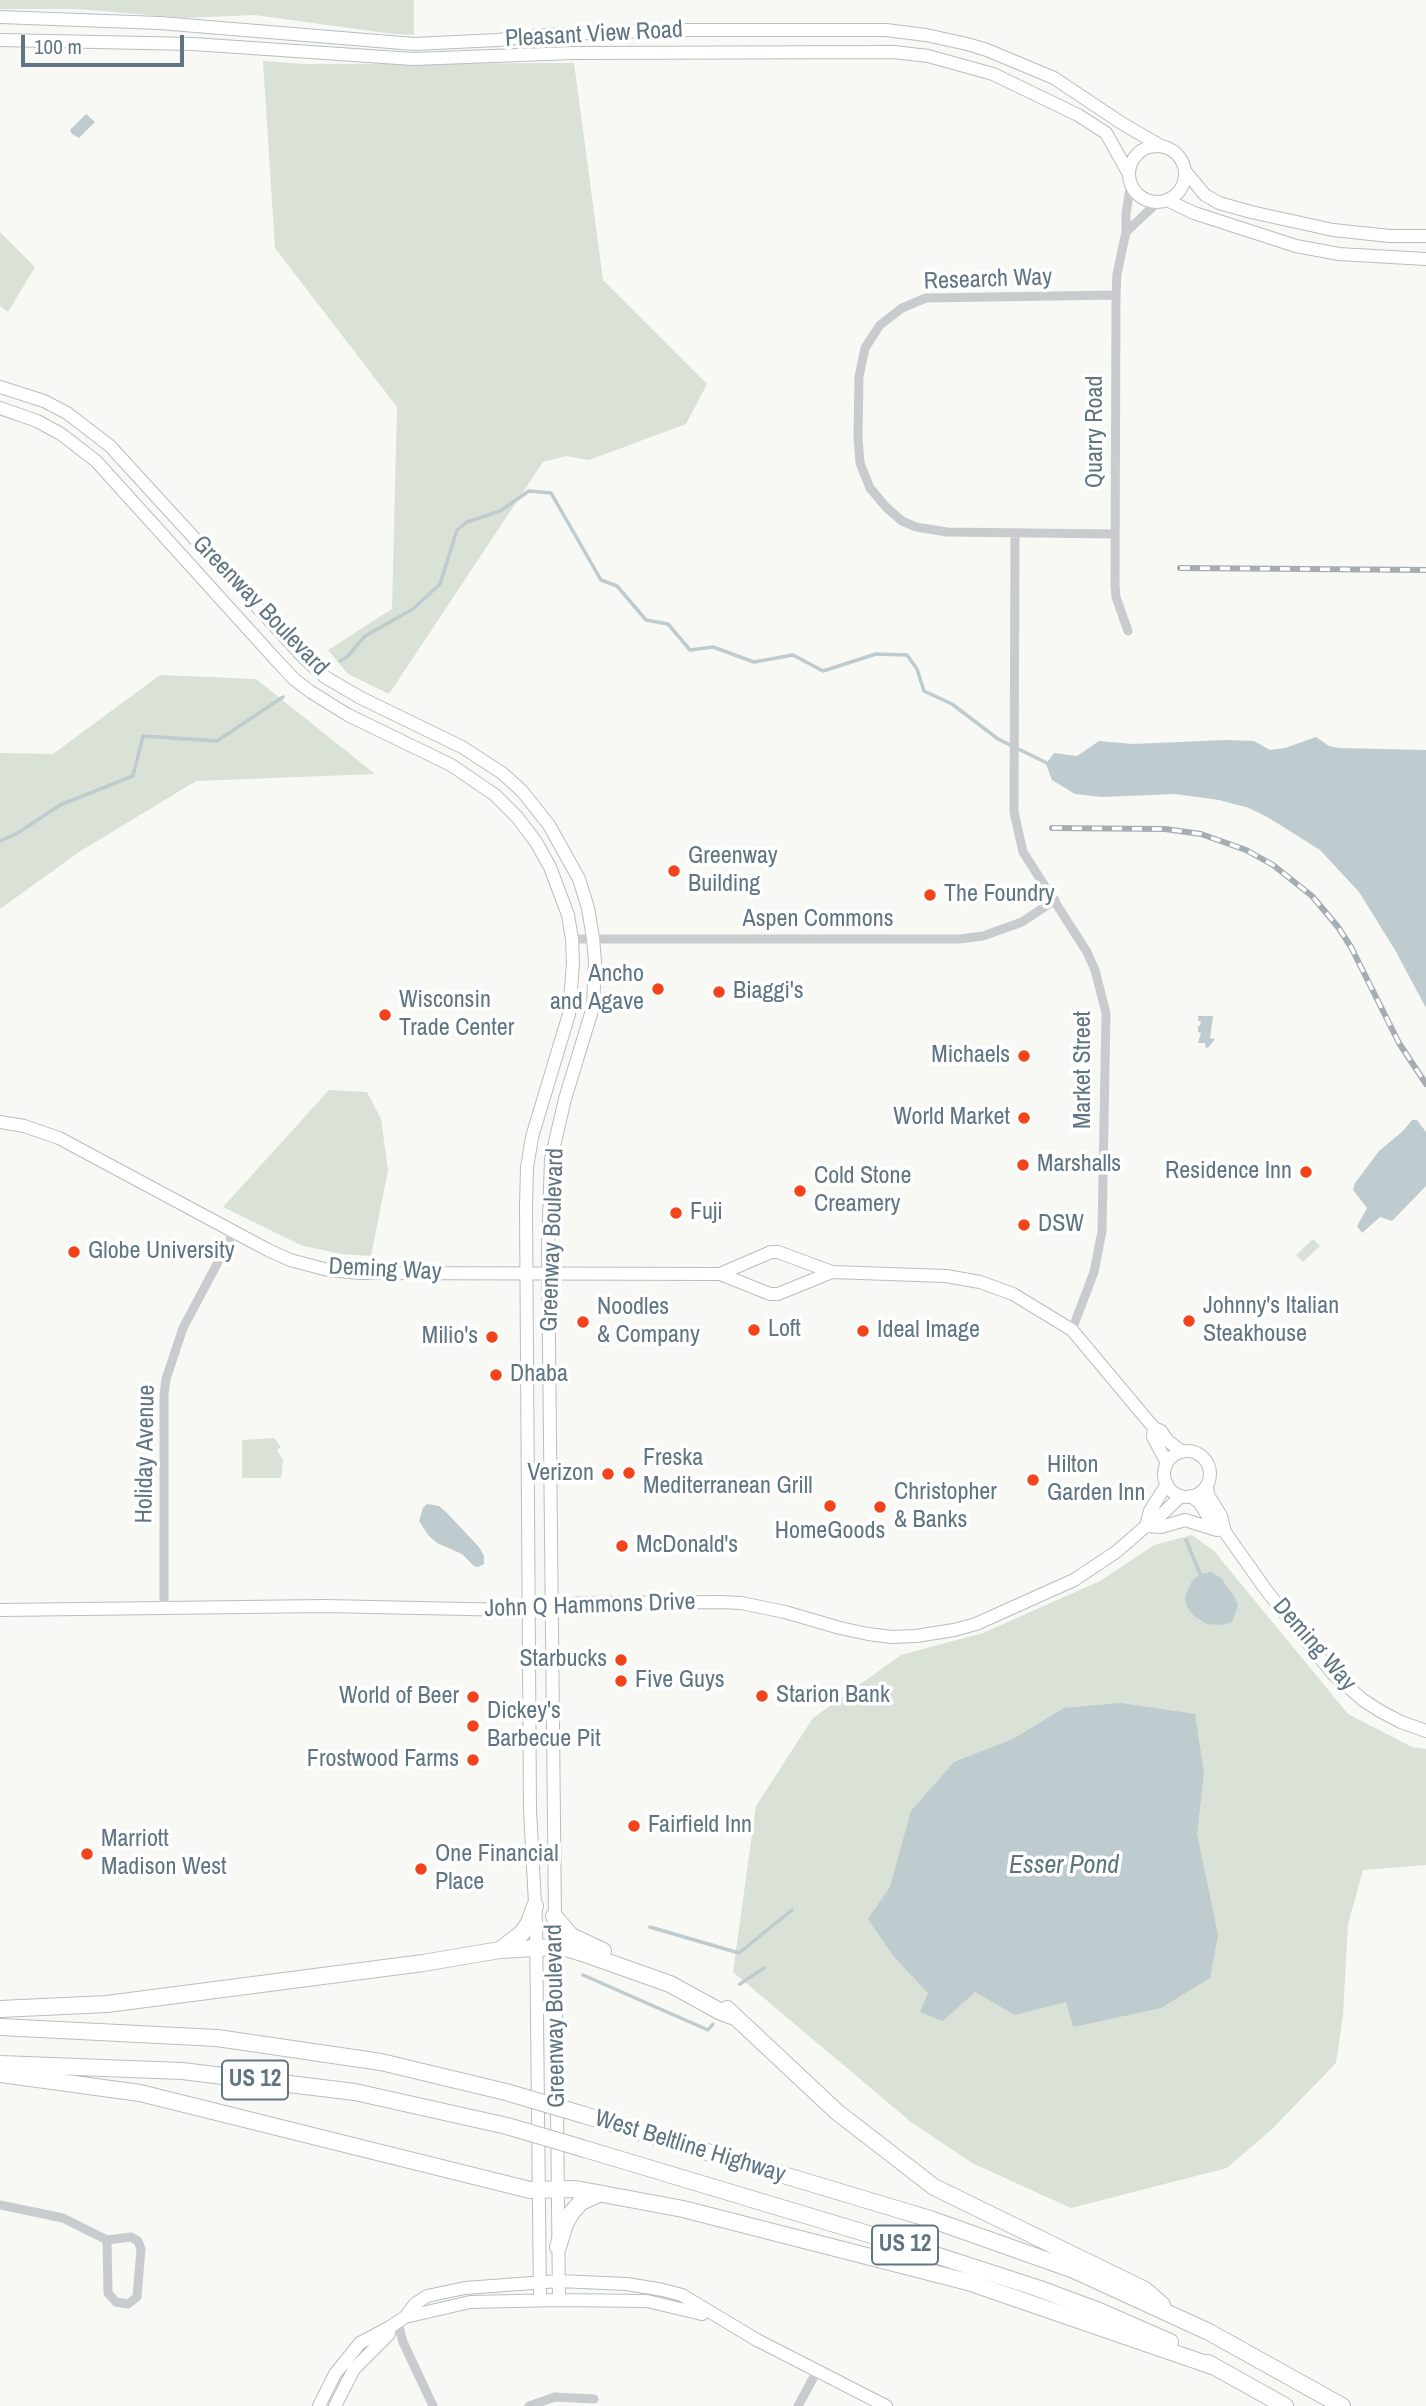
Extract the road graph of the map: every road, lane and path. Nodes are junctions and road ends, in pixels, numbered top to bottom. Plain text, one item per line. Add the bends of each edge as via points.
1 (0, 18) edge
2 (0, 40) edge
3 (1161, 146) junction
4 (1185, 172) junction
5 (1130, 178) junction
6 (1163, 201) junction
7 (1126, 232) junction
8 (1426, 236) edge
9 (1426, 258) edge
10 (1116, 295) junction
11 (0, 387) edge
12 (0, 408) edge
13 (1015, 533) junction
14 (1115, 534) junction
15 (1128, 631) dead end
16 (1055, 900) junction
17 (593, 938) junction
18 (572, 939) junction
19 (0, 1122) edge
20 (234, 1232) junction
21 (832, 1272) junction
22 (527, 1274) junction
23 (548, 1274) junction
24 (720, 1274) junction
25 (1072, 1331) junction
26 (1154, 1428) junction
27 (1182, 1451) junction
28 (1167, 1463) junction
29 (1167, 1485) junction
30 (1207, 1485) junction
31 (1186, 1496) junction
32 (1146, 1525) junction
33 (1225, 1532) junction
34 (552, 1605) junction
35 (164, 1608) junction
36 (529, 1608) junction
37 (0, 1610) edge
38 (1426, 1731) edge
39 (535, 1906) junction
40 (554, 1916) junction
41 (555, 1947) junction
42 (536, 1948) junction
43 (500, 1950) junction
44 (0, 2009) edge
45 (732, 2016) junction
46 (0, 2027) edge
47 (0, 2064) edge
48 (0, 2074) edge
49 (558, 2190) junction
50 (539, 2191) junction
51 (600, 2194) junction
52 (0, 2205) edge
53 (107, 2240) junction
54 (558, 2247) junction
55 (559, 2281) junction
56 (540, 2282) junction
57 (540, 2300) junction
58 (559, 2300) junction
59 (1174, 2316) junction
60 (718, 2317) junction
61 (397, 2322) junction
62 (1215, 2367) junction
63 (817, 2371) junction
64 (594, 2399) dead end
65 (319, 2406) edge
66 (335, 2406) edge
67 (433, 2406) edge
68 (529, 2406) edge
69 (798, 2406) edge
70 (886, 2406) edge
71 (1285, 2406) edge
72 (1342, 2406) edge

1 - 3 street, Pleasant View Road via 160,23 414,44 672,30 886,30 967,44 1029,67
2 - 5 street, Pleasant View Road via 193,44 413,60 573,53 894,52 928,56 993,74 1078,115 1106,133
3 - 4 street via 1178,154
3 - 5 street via 1151,146 1135,156
4 - 6 street via 1181,189
4 - 8 street via 1205,195 1251,212 1333,230
5 - 6 street via 1141,197
5 - 7 street, Quarry Road
6 - 7 street
6 - 9 street via 1296,246 1339,254
7 - 10 street, Quarry Road
10 - 13 street, Research Way via 926,298 890,316 865,348 859,377 860,463 877,497 902,521 916,527
10 - 14 street, Quarry Road
11 - 17 street, Greenway Boulevard via 67,412 110,446 314,668 361,698 462,747 522,791 549,825 579,879
12 - 18 street, Greenway Boulevard via 49,427 96,461 277,661 311,692 451,765 495,795 517,817 550,867
13 - 14 street, Research Way
13 - 16 street, Market Street via 1014,812 1023,852
14 - 15 street, Quarry Road via 1116,597
16 - 17 street, Aspen Commons via 1022,922 959,939
16 - 25 street, Market Street via 1087,952 1106,1013 1102,1231 1094,1272
17 - 18 street, Aspen Commons
17 - 23 street, Greenway Boulevard via 593,1007 551,1159
18 - 22 street, Greenway Boulevard via 569,1014 527,1168
19 - 20 street, Deming Way via 59,1138
20 - 22 street, Deming Way via 290,1260 328,1270
20 - 35 street, Holiday Avenue via 183,1328 166,1379
21 - 24 street, Deming Way via 771,1252
21 - 24 street, Deming Way via 778,1294
21 - 25 street, Deming Way via 935,1275 980,1282 1013,1293
22 - 23 street, Deming Way
22 - 36 street, Greenway Boulevard
23 - 24 street, Deming Way
23 - 34 street, Greenway Boulevard
25 - 26 street, Deming Way
26 - 27 street, Deming Way
26 - 28 street, Deming Way via 1153,1437
27 - 28 street
27 - 30 street via 1204,1459 1210,1475
28 - 29 street
29 - 31 street
29 - 32 street, John Q Hammons Drive
30 - 31 street via 1198,1494
30 - 33 street, Deming Way
31 - 32 street, John Q Hammons Drive
31 - 33 street, Deming Way via 1200,1503 1211,1522
32 - 33 street via 1161,1527 1185,1520
32 - 34 street, John Q Hammons Drive via 1074,1580 975,1624 934,1634 868,1634 741,1603
33 - 38 street, Deming Way via 1333,1674 1380,1711
34 - 36 street, John Q Hammons Drive
34 - 40 street, Greenway Boulevard
35 - 36 street, John Q Hammons Drive
35 - 37 street, John Q Hammons Drive
36 - 39 street, Greenway Boulevard
39 - 42 street, Greenway Boulevard
39 - 43 highway via 522,1933
40 - 41 street, Greenway Boulevard
40 - 45 highway via 571,1936 689,1985 724,2005
41 - 42 highway
41 - 45 highway via 670,1984
41 - 49 street, Greenway Boulevard
42 - 43 highway
42 - 50 street, Greenway Boulevard
43 - 44 highway via 107,2004
45 - 59 highway via 837,2112 934,2187 1145,2290
46 - 59 highway, West Beltline Highway / US 12, bridge via 217,2038 381,2062 506,2092 930,2219 1074,2270
47 - 62 highway, West Beltline Highway / US 12, bridge via 195,2072 355,2092 507,2126 1040,2289 1153,2334
48 - 50 highway via 141,2093
49 - 50 highway
49 - 51 highway
49 - 54 street, Greenway Boulevard
50 - 56 street, Greenway Boulevard
51 - 54 highway via 572,2211
51 - 62 highway via 683,2209 968,2282
52 - 53 street via 63,2218
53 - 53 street via 108,2293 116,2302 128,2304 137,2297 141,2249 131,2237
54 - 55 street, Greenway Boulevard
55 - 56 street
55 - 58 street, Greenway Boulevard
55 - 60 street via 663,2290 682,2295
56 - 57 street, Greenway Boulevard
56 - 61 street via 444,2291 427,2296
57 - 58 street
57 - 61 street via 470,2302
58 - 60 street via 647,2301
59 - 72 highway, West Beltline Highway / US 12
60 - 63 street
61 - 65 street via 349,2354
61 - 66 street via 354,2369
61 - 67 street
62 - 71 highway, West Beltline Highway / US 12
63 - 69 street
63 - 70 street
64 - 68 street via 555,2398

